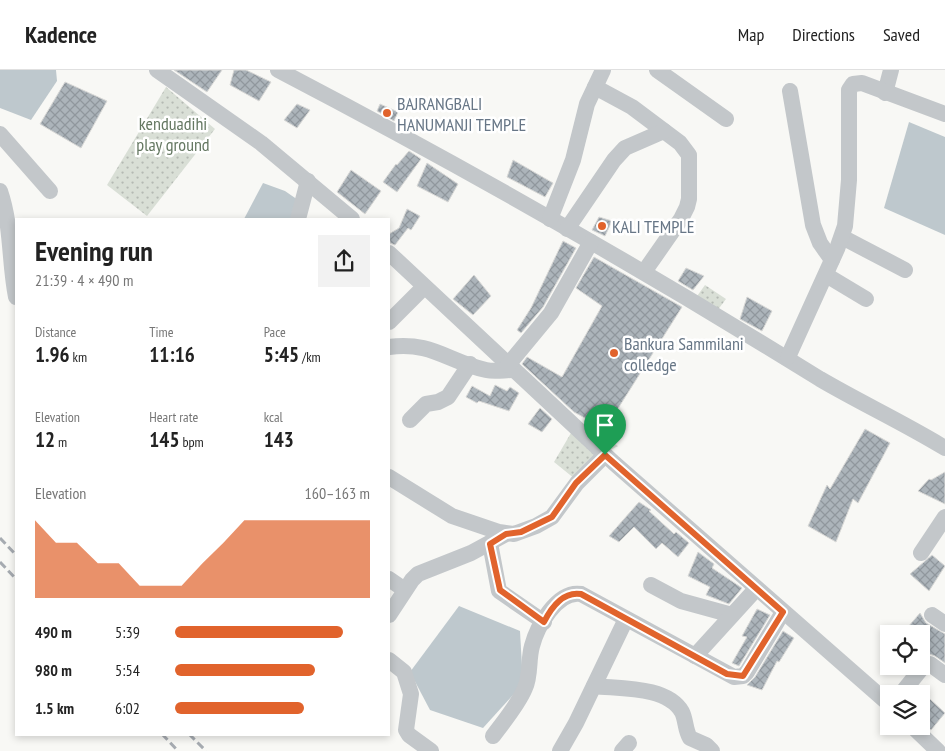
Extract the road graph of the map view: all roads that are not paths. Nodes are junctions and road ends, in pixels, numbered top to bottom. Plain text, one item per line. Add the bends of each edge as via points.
1 (157, 70) edge
2 (278, 70) edge
3 (603, 70) edge
4 (657, 70) edge
5 (891, 70) edge
6 (855, 76) edge
7 (595, 87) junction
8 (790, 91) dead end
9 (885, 93) junction
10 (945, 114) edge
11 (726, 119) dead end
12 (664, 131) junction
13 (0, 134) edge
14 (308, 181) junction
15 (50, 191) dead end
16 (0, 192) edge
17 (3, 209) edge
18 (298, 218) edge
19 (351, 218) edge
20 (550, 219) junction
21 (568, 229) junction
22 (842, 237) junction
23 (591, 242) junction
24 (390, 255) edge
25 (829, 268) junction
26 (904, 270) dead end
27 (644, 272) junction
28 (424, 287) junction
29 (15, 292) edge
30 (866, 299) dead end
31 (390, 321) edge
32 (390, 346) edge
33 (788, 357) junction
34 (470, 364) junction
35 (511, 368) junction
36 (410, 420) dead end
37 (945, 448) edge
38 (605, 455) junction
39 (390, 478) edge
40 (945, 517) edge
41 (506, 534) junction
42 (490, 544) junction
43 (921, 554) dead end
44 (390, 580) edge
45 (651, 584) dead end
46 (756, 589) junction
47 (405, 590) junction
48 (783, 612) junction
49 (390, 613) edge
50 (732, 615) junction
51 (626, 620) junction
52 (544, 622) junction
53 (695, 656) junction
54 (390, 661) edge
55 (930, 664) edge
56 (916, 675) edge
57 (945, 675) edge
58 (908, 685) edge
59 (594, 686) junction
60 (880, 696) edge
61 (921, 735) edge
62 (493, 736) dead end
63 (431, 751) edge
64 (560, 751) edge
65 (712, 751) edge
66 (938, 751) edge

1 - 14 street via 261,143
2 - 20 street
3 - 7 street
4 - 11 street
5 - 9 street
6 - 9 street
6 - 22 street via 849,90 849,180
7 - 12 street via 632,107
7 - 20 street via 583,118 573,160
8 - 25 street via 813,225
9 - 10 street
12 - 21 street via 625,148
12 - 27 street via 686,148 689,155 689,198 682,219
13 - 15 street
14 - 18 street
14 - 19 street
16 - 17 street
17 - 29 street via 10,227 10,266
20 - 21 street
21 - 23 street
22 - 25 street
22 - 26 street
23 - 27 street
23 - 35 street via 551,313
24 - 28 street
25 - 30 street
25 - 33 street
27 - 33 street
28 - 31 street
28 - 35 street
32 - 34 street via 416,345
33 - 37 street
34 - 35 street via 493,371
34 - 36 street via 448,397 426,404
35 - 38 street
38 - 41 street via 576,483 552,517 521,532
38 - 46 street
39 - 41 street via 452,516
40 - 43 street
41 - 42 street
42 - 47 street via 426,570
42 - 52 street via 500,590
44 - 47 street
45 - 50 street via 681,601
46 - 48 street
46 - 50 street
47 - 49 street
48 - 53 street via 743,676 727,674
48 - 60 street
50 - 53 street
51 - 52 street via 575,593 554,605
51 - 53 street
51 - 59 street
52 - 62 street via 533,644 526,688
54 - 63 street via 404,672 411,694 406,730
55 - 57 street
56 - 58 street
59 - 64 street
59 - 65 street via 656,694 666,699 681,711 690,738
61 - 66 street

